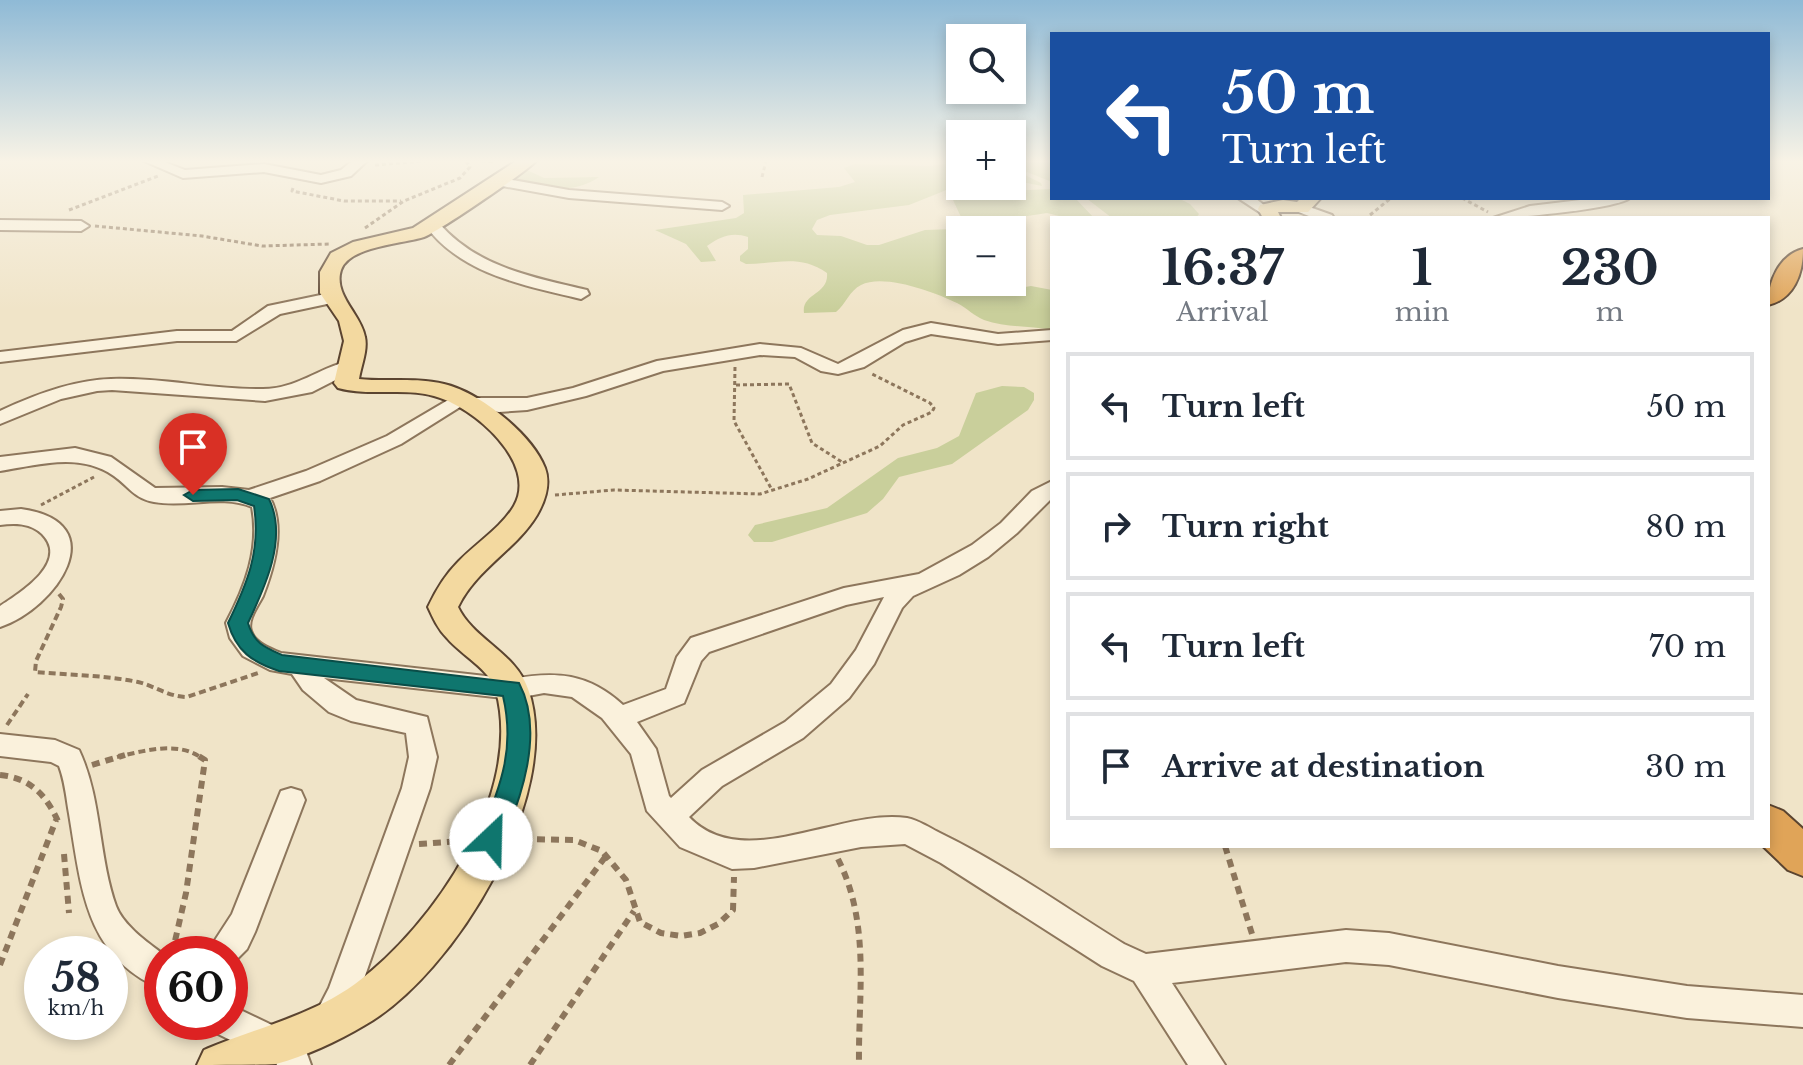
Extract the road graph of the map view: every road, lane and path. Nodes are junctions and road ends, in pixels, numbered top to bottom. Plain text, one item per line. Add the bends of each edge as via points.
1 (72, 211) edge
2 (389, 211) edge
3 (450, 211) edge
4 (1375, 211) edge
5 (1522, 211) edge
6 (1370, 215) dead end
7 (1494, 215) edge
8 (0, 225) edge
9 (34, 225) junction
10 (433, 225) junction
11 (81, 226) joint
12 (343, 240) junction
13 (1803, 256) edge
14 (581, 294) dead end
15 (335, 297) junction
16 (1770, 297) edge
17 (1050, 335) edge
18 (733, 354) junction
19 (0, 357) edge
20 (854, 364) junction
21 (349, 366) junction
22 (736, 385) junction
23 (464, 401) junction
24 (0, 418) edge
25 (842, 462) junction
26 (0, 464) edge
27 (113, 467) junction
28 (1050, 489) edge
29 (772, 490) junction
30 (252, 497) junction
31 (533, 497) junction
32 (9, 517) edge
33 (922, 582) junction
34 (42, 586) junction
35 (0, 618) edge
36 (289, 664) junction
37 (512, 689) junction
38 (28, 694) dead end
39 (619, 718) junction
40 (0, 734) edge
41 (0, 745) edge
42 (75, 771) junction
43 (0, 775) edge
44 (291, 800) dead end
45 (56, 817) junction
46 (670, 817) junction
47 (1770, 826) edge
48 (491, 839) junction
49 (824, 841) junction
50 (396, 846) junction
51 (1226, 848) edge
52 (607, 855) junction
53 (732, 855) junction
54 (1803, 856) edge
55 (635, 911) junction
56 (69, 913) dead end
57 (176, 936) edge
58 (237, 936) edge
59 (1259, 956) junction
60 (144, 959) edge
61 (0, 965) edge
62 (1145, 970) junction
63 (1803, 1011) edge
64 (328, 1022) junction
65 (248, 1031) edge
66 (283, 1048) edge
67 (219, 1065) edge
68 (449, 1065) edge
69 (530, 1065) edge
70 (859, 1065) edge
71 (1208, 1065) edge

1 - 9 path
2 - 12 path
3 - 10 main road
4 - 6 path
5 - 7 street
8 - 9 street
9 - 11 street
10 - 12 main road via 420,232
10 - 14 street via 455,250 476,260
11 - 12 path via 262,246
12 - 15 main road via 330,272
13 - 16 highway
15 - 19 street via 274,310 236,336 177,336
15 - 21 main road via 353,331
17 - 20 street via 994,339 936,327 899,338
18 - 20 street via 779,349 801,353 819,366
18 - 22 path
18 - 23 street via 661,366 525,406 498,408
20 - 25 path via 934,408 880,446
21 - 23 main road via 346,383 352,385 420,386
21 - 24 street via 305,388 265,395 90,386 51,395
22 - 25 path via 789,384 812,443
22 - 29 path via 734,421
23 - 30 street via 394,440
23 - 31 main road via 522,450 531,467
25 - 29 path
26 - 27 street via 65,453
27 - 30 street via 153,495
27 - 32 path
28 - 33 street via 980,551
29 - 31 path via 614,490
30 - 36 street via 262,503 267,533 260,571 238,630 253,651
31 - 37 main road via 514,528 454,582 443,607 447,618 492,660
32 - 34 street via 40,520 63,543 64,553
33 - 39 street via 844,597 700,645 685,663 675,696
33 - 46 street via 893,603 851,678 821,709 712,778
34 - 35 street
34 - 36 path via 63,599 35,672 122,679 187,697
36 - 37 street
36 - 50 street via 326,699 369,716 418,725 423,757
37 - 39 street via 544,683 580,689
37 - 48 main road via 518,712 517,772
38 - 40 path
39 - 46 street via 643,749 657,802
41 - 42 street via 55,751 69,758
42 - 57 path via 135,752 167,749 197,752 205,760
42 - 60 street via 102,911 111,928
43 - 45 path via 30,781
44 - 58 street
45 - 56 path
45 - 61 path
46 - 53 street via 690,838
47 - 54 highway
48 - 50 path
48 - 52 path via 580,841
48 - 64 main road via 466,888 400,974
49 - 53 street
49 - 62 street via 889,831 919,836
49 - 70 path via 841,863 853,894 862,965
50 - 64 street
51 - 59 path
52 - 55 path via 631,890
52 - 68 path
53 - 55 path via 733,910 722,922 701,934 677,938 644,926
55 - 69 path
59 - 62 street
59 - 63 street via 1346,946 1389,949 1572,985 1687,1002
62 - 71 street
64 - 66 main road
65 - 66 street
66 - 67 main road

